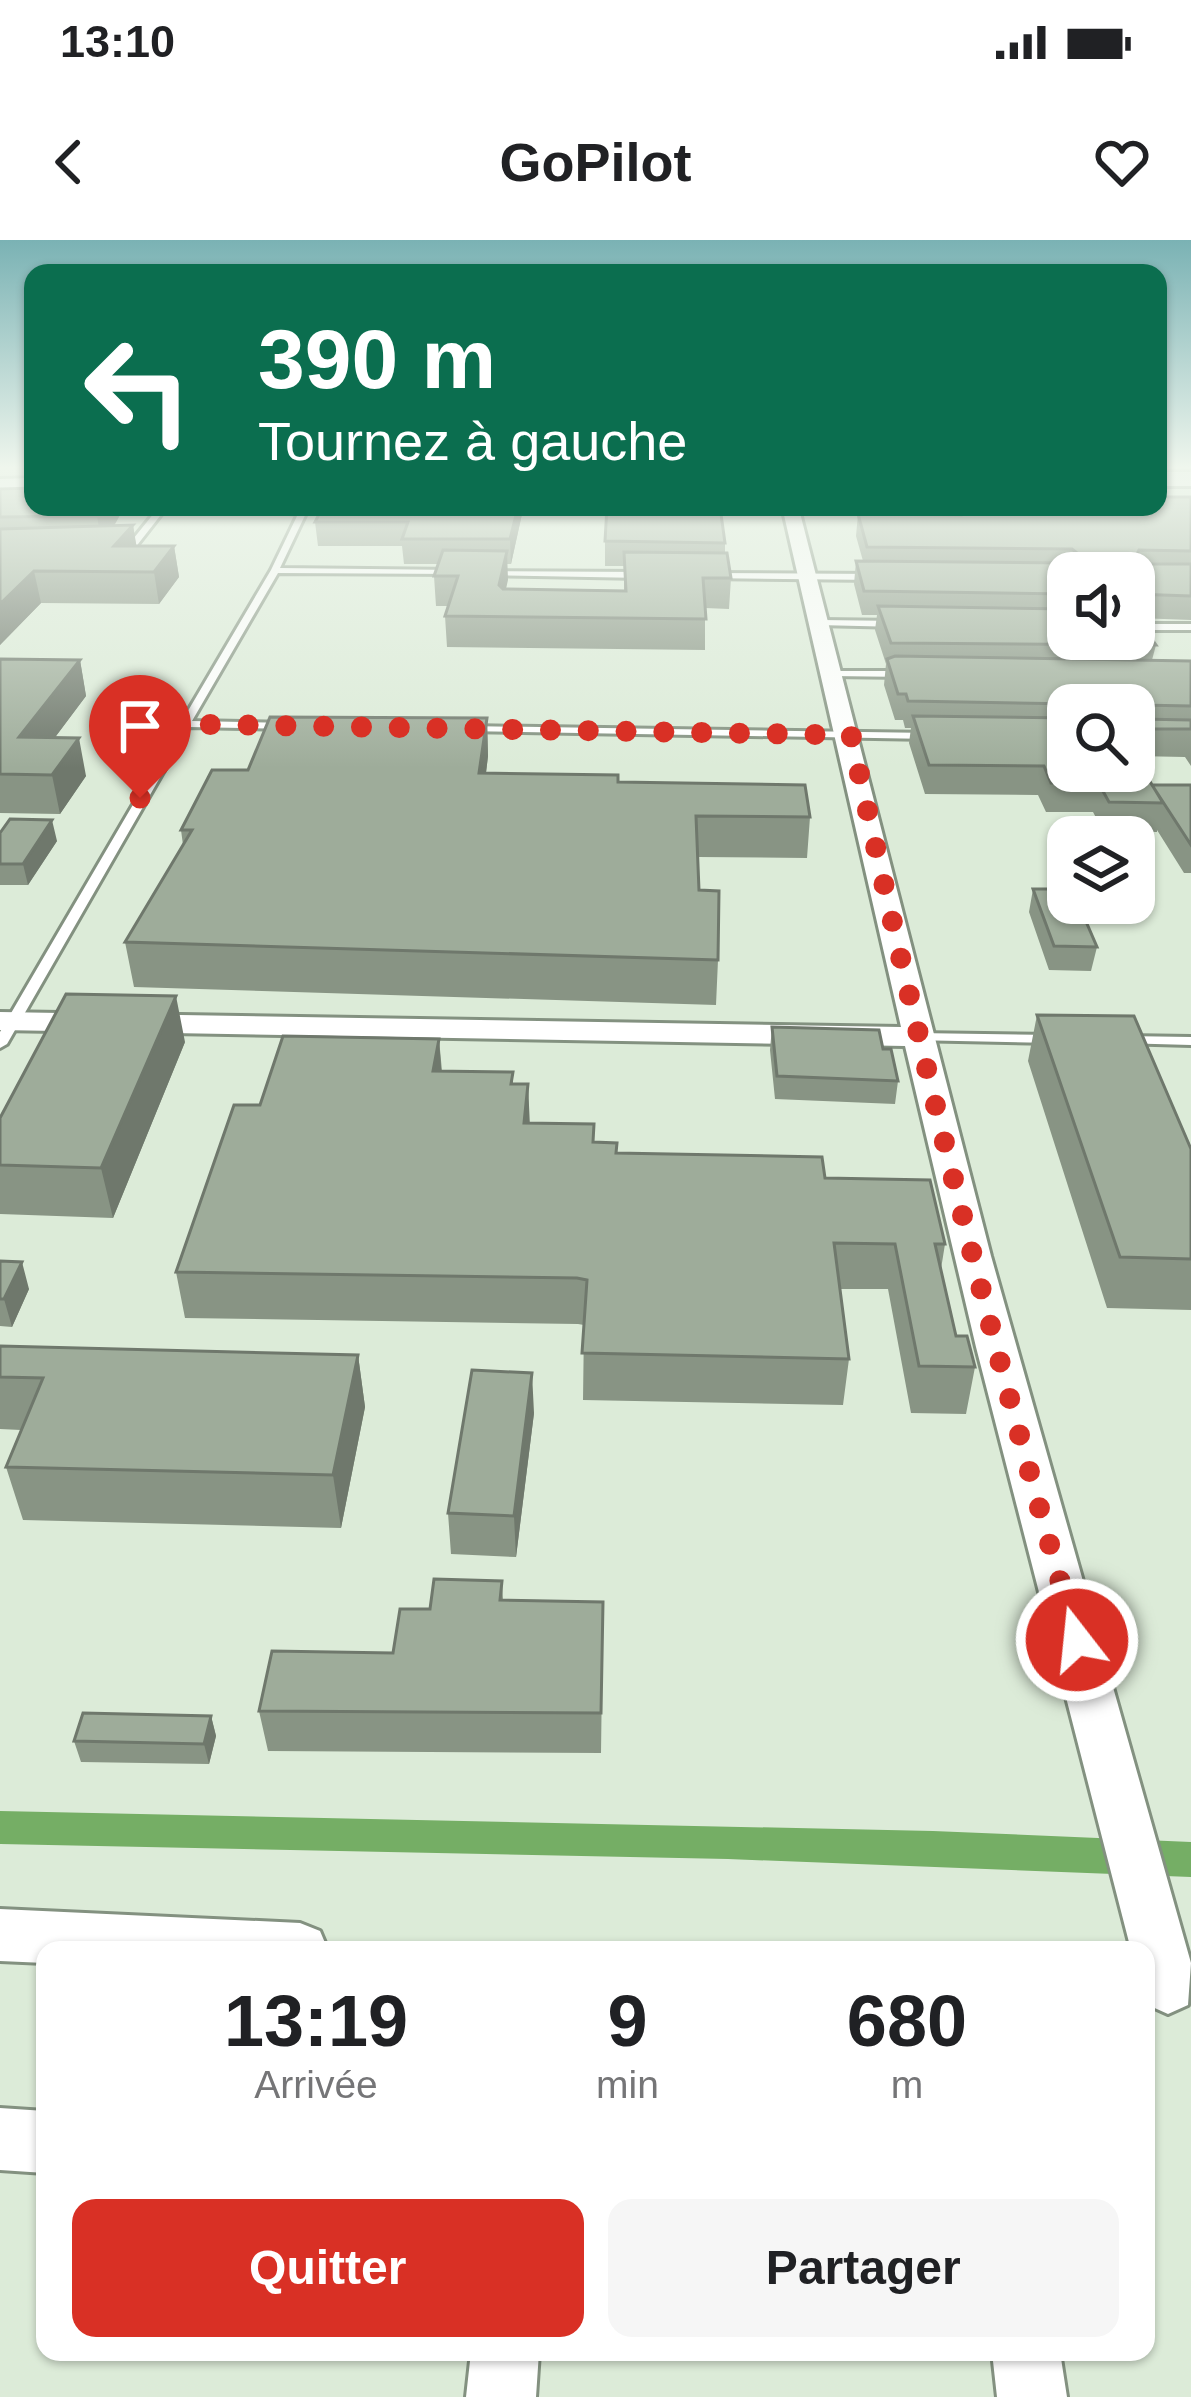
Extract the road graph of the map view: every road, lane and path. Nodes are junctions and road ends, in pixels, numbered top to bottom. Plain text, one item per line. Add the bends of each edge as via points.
1 (277, 567) edge
2 (806, 567) edge
3 (275, 570) junction
4 (647, 575) edge
5 (693, 575) edge
6 (809, 577) junction
7 (897, 578) edge
8 (821, 623) junction
9 (911, 624) edge
10 (1155, 627) edge
11 (1191, 627) edge
12 (834, 674) junction
13 (929, 675) edge
14 (182, 724) junction
15 (302, 726) edge
16 (445, 728) edge
17 (851, 735) junction
18 (938, 736) edge
19 (4, 1028) edge
20 (916, 1037) junction
21 (1076, 1040) edge
22 (1099, 1040) edge
23 (1191, 1041) edge
24 (1, 1939) edge
25 (55, 1941) edge
26 (1168, 1986) edge
27 (0, 2139) edge
28 (36, 2141) edge
29 (504, 2361) edge
30 (1027, 2361) edge
31 (501, 2397) edge
32 (1032, 2397) edge

1 - 3 lane
2 - 6 street
3 - 4 lane
3 - 14 lane
5 - 6 lane
6 - 7 lane
6 - 8 street
8 - 9 lane
8 - 12 street
10 - 11 lane
12 - 13 lane
12 - 17 street
14 - 15 lane
14 - 19 lane
16 - 17 lane
17 - 18 lane
17 - 20 street
19 - 20 street
20 - 21 lane
20 - 26 street
22 - 23 lane
24 - 25 street
27 - 28 street
29 - 31 street
30 - 32 street

